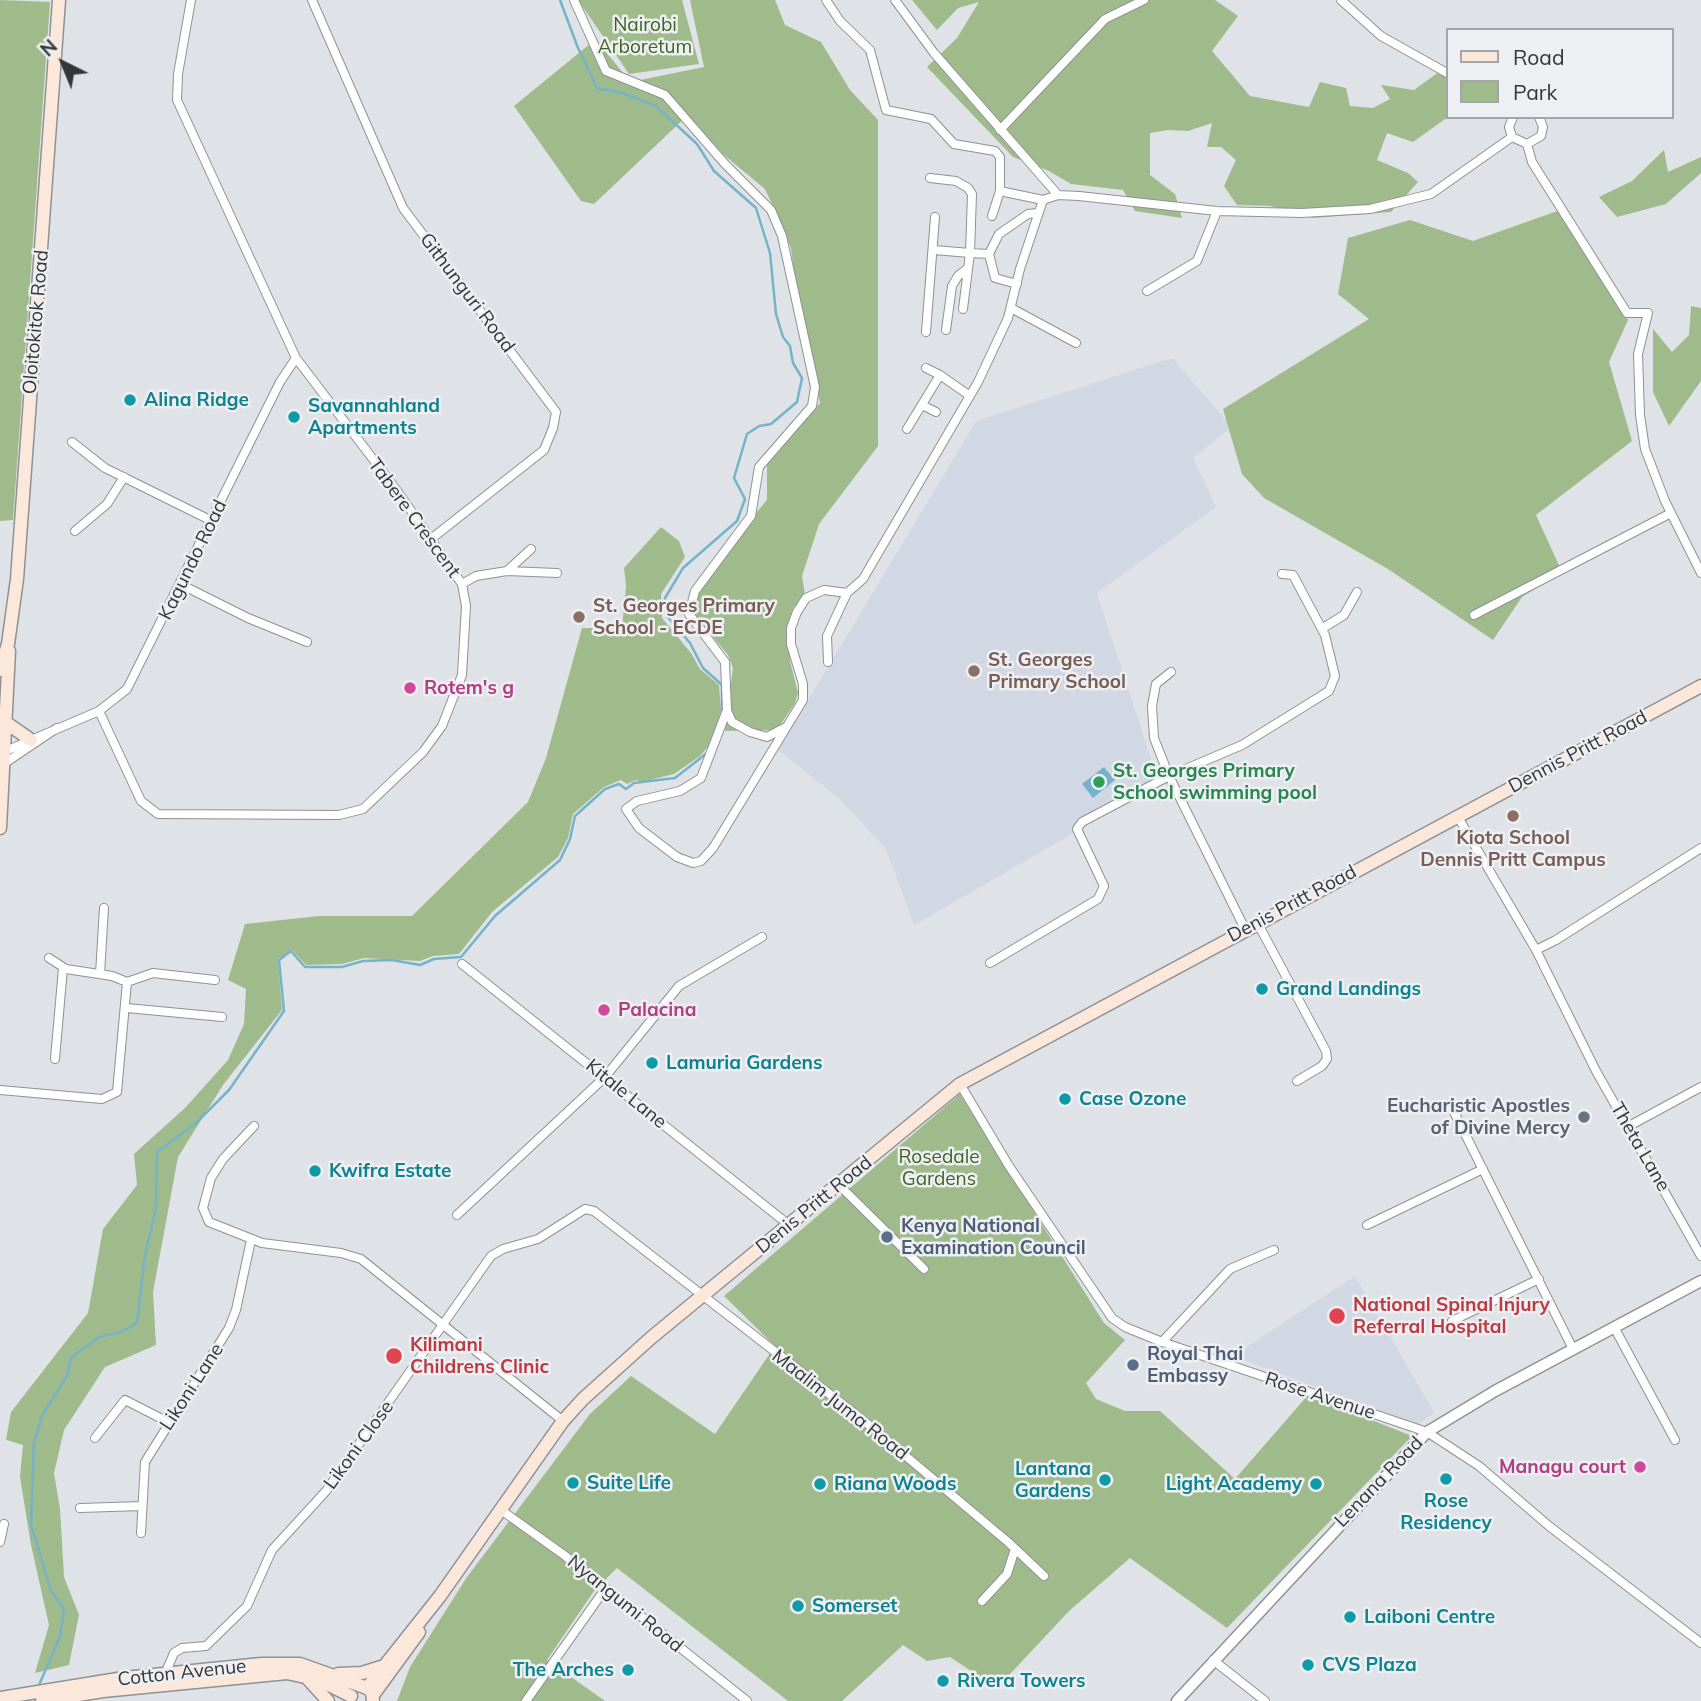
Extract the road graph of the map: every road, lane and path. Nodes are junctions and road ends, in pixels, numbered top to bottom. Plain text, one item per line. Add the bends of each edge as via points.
1 (59, 0) edge
2 (191, 0) edge
3 (312, 0) edge
4 (574, 0) edge
5 (826, 0) edge
6 (895, 0) edge
7 (1144, 0) edge
8 (1341, 0) edge
9 (1446, 72) edge
10 (1509, 119) edge
11 (1540, 119) edge
12 (1000, 130) junction
13 (1512, 137) junction
14 (1527, 144) junction
15 (930, 178) dead end
16 (1000, 191) junction
17 (1058, 195) junction
18 (1044, 200) junction
19 (1217, 211) junction
20 (1037, 213) junction
21 (992, 216) dead end
22 (935, 217) dead end
23 (934, 250) junction
24 (970, 253) junction
25 (989, 254) junction
26 (967, 269) junction
27 (1017, 284) junction
28 (1147, 291) dead end
29 (1011, 308) junction
30 (963, 309) dead end
31 (946, 330) dead end
32 (926, 332) dead end
33 (1076, 343) dead end
34 (296, 358) junction
35 (926, 368) dead end
36 (940, 375) junction
37 (970, 396) junction
38 (922, 405) junction
39 (936, 412) dead end
40 (907, 429) dead end
41 (72, 442) dead end
42 (124, 477) junction
43 (1671, 513) junction
44 (212, 521) junction
45 (75, 531) dead end
46 (431, 539) junction
47 (531, 549) dead end
48 (507, 571) junction
49 (557, 573) dead end
50 (1701, 573) edge
51 (1282, 574) dead end
52 (180, 584) junction
53 (462, 584) junction
54 (1357, 592) dead end
55 (847, 593) junction
56 (1474, 615) dead end
57 (1323, 628) junction
58 (307, 642) dead end
59 (8, 644) junction
60 (828, 662) dead end
61 (0, 670) edge
62 (1171, 672) dead end
63 (1700, 687) edge
64 (727, 710) junction
65 (99, 711) junction
66 (5, 722) junction
67 (787, 726) junction
68 (57, 728) junction
69 (31, 740) junction
70 (2, 759) edge
71 (1169, 776) junction
72 (1458, 817) junction
73 (0, 828) edge
74 (1701, 848) edge
75 (104, 908) dead end
76 (1257, 922) junction
77 (1245, 929) junction
78 (762, 937) dead end
79 (1536, 950) junction
80 (49, 958) dead end
81 (990, 963) dead end
82 (462, 964) dead end
83 (63, 968) junction
84 (100, 974) junction
85 (215, 980) dead end
86 (127, 982) junction
87 (127, 1008) junction
88 (222, 1017) dead end
89 (55, 1059) dead end
90 (605, 1077) junction
91 (1297, 1081) dead end
92 (960, 1084) junction
93 (1701, 1087) edge
94 (0, 1090) edge
95 (1454, 1112) dead end
96 (254, 1126) dead end
97 (1629, 1126) junction
98 (1483, 1169) junction
99 (838, 1184) junction
100 (457, 1215) dead end
101 (789, 1224) junction
102 (1367, 1225) dead end
103 (251, 1240) junction
104 (1274, 1250) dead end
105 (1701, 1256) edge
106 (924, 1269) dead end
107 (1539, 1279) junction
108 (1701, 1281) edge
109 (701, 1296) junction
110 (1452, 1321) dead end
111 (444, 1324) junction
112 (1614, 1327) junction
113 (1162, 1342) junction
114 (1573, 1349) junction
115 (563, 1421) junction
116 (170, 1423) junction
117 (1427, 1432) junction
118 (95, 1438) dead end
119 (1675, 1440) dead end
120 (142, 1506) junction
121 (80, 1508) dead end
122 (501, 1510) junction
123 (4, 1524) dead end
124 (141, 1533) dead end
125 (0, 1542) edge
126 (1015, 1549) junction
127 (1044, 1576) dead end
128 (605, 1589) junction
129 (440, 1596) junction
130 (982, 1601) dead end
131 (1701, 1643) edge
132 (1213, 1660) junction
133 (381, 1667) junction
134 (331, 1673) junction
135 (165, 1674) junction
136 (304, 1675) junction
137 (103, 1691) edge
138 (362, 1695) edge
139 (0, 1698) edge
140 (43, 1701) edge
141 (328, 1701) edge
142 (526, 1701) edge
143 (747, 1701) edge
144 (1177, 1701) edge
145 (1265, 1701) edge

1 - 59 main road, Oloitokitok Road via 22,521
2 - 34 street, Tabere Crescent via 177,74 177,100
3 - 46 street, Githunguri Road via 403,208 556,412 544,450
4 - 64 street via 607,71 665,95 771,210 782,236 815,387 812,406 759,467 751,516 695,591 689,614 725,662
5 - 16 street via 870,50 886,110 931,120 954,144 995,151 1000,157
6 - 12 street
7 - 12 street via 1105,19
8 - 9 street via 1381,36
10 - 13 street
11 - 14 street via 1541,136
12 - 17 street
13 - 14 street
13 - 19 street via 1447,184 1415,199 1370,209
14 - 43 street via 1532,162 1627,313 1648,313 1638,354 1640,415 1648,461
15 - 24 street via 956,181 972,194
16 - 18 street
16 - 21 street
17 - 18 street
17 - 19 street
18 - 20 street
19 - 28 street via 1197,261
20 - 25 street via 999,234
20 - 27 street
22 - 23 street
23 - 24 street
23 - 32 street
24 - 25 street
24 - 26 street
25 - 27 street via 995,278
26 - 30 street
26 - 31 street via 952,286
27 - 29 street
29 - 33 street
29 - 37 street via 997,347
34 - 44 street, Kagundo Road
34 - 46 street, Tabere Crescent
35 - 36 street
36 - 37 street
36 - 38 street
37 - 55 street via 863,579
38 - 39 street
38 - 40 street
41 - 42 street
42 - 44 street
42 - 45 street via 107,505
43 - 50 street
43 - 56 street
44 - 52 street, Kagundo Road
46 - 53 street, Tabere Crescent
47 - 48 street
48 - 49 street
48 - 53 street via 476,576
51 - 57 street via 1293,575
52 - 58 street
52 - 65 street, Kagundo Road via 127,689
53 - 65 street, Tabere Crescent via 466,607 462,676 442,726 380,794 352,813 158,814 141,801
54 - 57 street via 1344,615
55 - 60 street via 827,636
55 - 67 street via 824,590 806,598 797,612 791,644 804,692
57 - 71 street via 1335,676 1329,691 1242,745
59 - 61 main road, Oloitokitok Road
59 - 66 main road, Oloitokitok Road
62 - 71 street via 1156,684 1152,706 1154,738
63 - 72 main road, Dennis Pritt Road
64 - 67 street via 732,722 767,737
64 - 67 street via 701,778 680,791 637,801 626,809 639,828 692,863 701,861 713,848
65 - 68 street, Kagundo Road
66 - 69 main road
66 - 70 main road, Oloitokitok Road
68 - 69 street, Kagundo Road
68 - 70 street, Kagundo Road
69 - 70 street, Kagundo Road
70 - 73 main road, Oloitokitok Road
71 - 77 street
71 - 81 street via 1082,822 1077,829 1104,886 1098,899
72 - 76 main road, Denis Pritt Road
72 - 79 street
74 - 79 street
75 - 84 street
76 - 77 main road, Denis Pritt Road
76 - 91 street via 1326,1051 1322,1066
77 - 92 main road, Denis Pritt Road
78 - 90 street via 679,985
79 - 97 street, Theta Lane
80 - 83 street
82 - 90 street, Kitale Lane
83 - 84 street
83 - 89 street
84 - 86 street
85 - 86 street via 153,973
86 - 87 street
87 - 88 street
87 - 94 street via 120,1076 113,1096 103,1099
90 - 100 street
90 - 101 street, Kitale Lane
92 - 99 main road, Denis Pritt Road
92 - 113 street, Rose Avenue via 1009,1166 1112,1318
93 - 97 street
95 - 98 street
96 - 103 street via 211,1178 203,1208 215,1226
97 - 105 street, Theta Lane
98 - 102 street
98 - 107 street
99 - 101 main road, Denis Pritt Road
99 - 106 street
101 - 109 main road, Denis Pritt Road
103 - 111 street via 361,1259
103 - 116 street, Likoni Lane via 229,1328
104 - 113 street via 1230,1269
107 - 110 street
107 - 114 street
108 - 112 street, Lenana Road
109 - 111 street, Maalim Juma Road via 594,1210 585,1209 538,1239 491,1256
109 - 115 main road, Denis Pritt Road via 607,1376
109 - 126 street, Maalim Juma Road via 863,1420
111 - 115 street
111 - 135 street, Likoni Close via 327,1491 272,1550 247,1606 206,1646 174,1653
112 - 114 street, Lenana Road
112 - 119 street
113 - 117 street, Rose Avenue
114 - 117 street, Lenana Road
115 - 122 main road, Denis Pritt Road
116 - 118 street via 125,1400
116 - 120 street, Likoni Lane via 145,1462
117 - 131 street, Rose Avenue via 1479,1466
117 - 132 street, Lenana Road
120 - 121 street
120 - 124 street, Likoni Lane
122 - 128 street, Nyangumi Road
122 - 129 main road, Denis Pritt Road
123 - 125 street
126 - 127 street, Maalim Juma Road
126 - 130 street via 1007,1574
128 - 142 street
128 - 143 street, Nyangumi Road
129 - 133 main road, Denis Pritt Road
129 - 138 main road, Denis Pritt Road via 436,1609
132 - 144 street, Lenana Road
132 - 145 street
133 - 134 main road via 362,1674
133 - 138 main road, Denis Pritt Road
134 - 135 main road, Cotton Avenue via 300,1664 261,1664
134 - 138 main road, Cotton Avenue
135 - 137 main road, Cotton Avenue
136 - 137 main road, Cotton Avenue via 221,1678
136 - 138 main road, Cotton Avenue
136 - 141 main road
137 - 139 main road, Cotton Avenue
137 - 140 main road, Cotton Avenue

